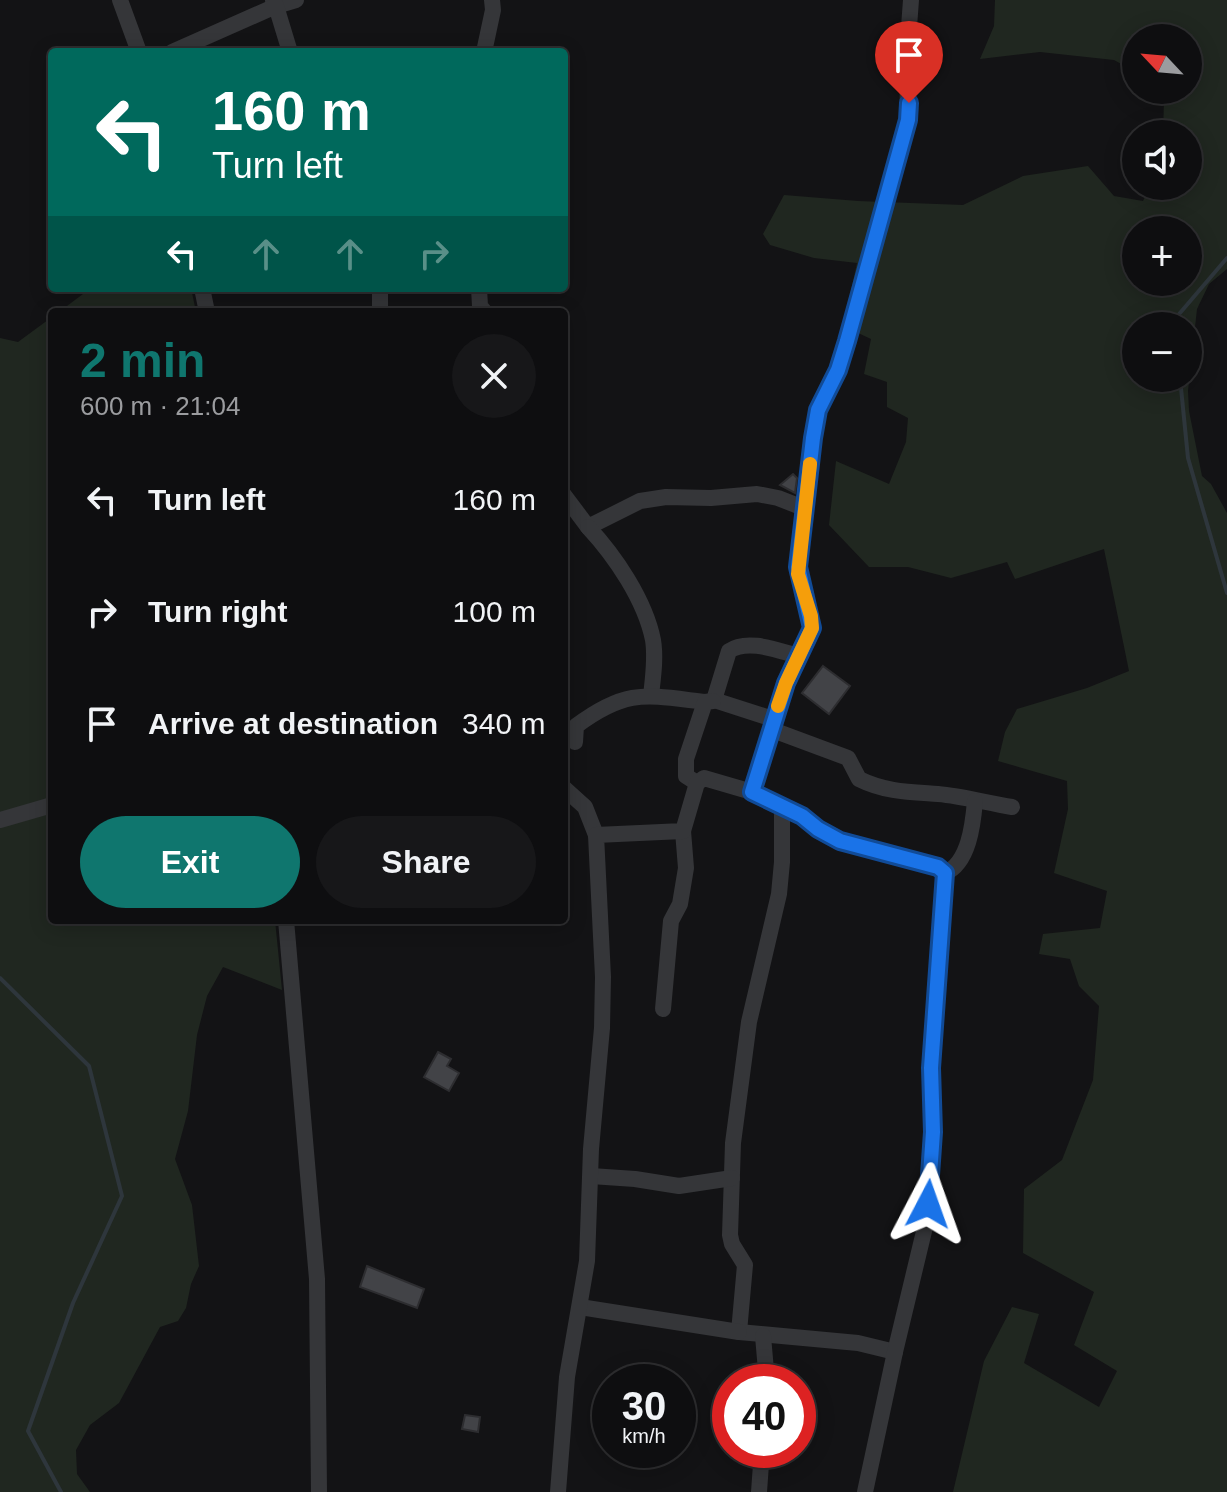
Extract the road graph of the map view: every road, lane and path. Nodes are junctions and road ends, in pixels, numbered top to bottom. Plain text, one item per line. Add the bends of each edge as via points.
1 (120, 0) edge
2 (296, 0) edge
3 (492, 0) edge
4 (911, 0) edge
5 (275, 3) edge
6 (138, 48) edge
7 (180, 48) edge
8 (289, 48) edge
9 (485, 48) edge
10 (568, 500) edge
11 (806, 509) junction
12 (588, 527) junction
13 (799, 656) junction
14 (651, 696) junction
15 (709, 701) junction
16 (772, 724) junction
17 (575, 742) dead end
18 (697, 783) junction
19 (568, 792) edge
20 (752, 792) junction
21 (975, 801) junction
22 (48, 806) edge
23 (782, 807) junction
24 (1012, 807) dead end
25 (0, 820) edge
26 (683, 831) junction
27 (596, 835) junction
28 (945, 873) junction
29 (286, 924) edge
30 (663, 1009) dead end
31 (591, 1176) junction
32 (732, 1178) junction
33 (580, 1307) junction
34 (739, 1332) junction
35 (763, 1336) junction
36 (895, 1352) junction
37 (765, 1364) edge
38 (761, 1468) edge
39 (319, 1492) edge
40 (558, 1492) edge
41 (759, 1492) edge
42 (865, 1492) edge

1 - 6 street
2 - 5 street
3 - 9 street
4 - 11 street via 908,120 843,356 816,417
5 - 7 street
5 - 8 street
10 - 12 street
11 - 12 street via 757,494 666,497 640,501
11 - 13 street via 798,574 812,628
12 - 14 street via 611,552 646,619 654,651
13 - 15 street via 736,646 729,651
13 - 16 street
14 - 15 street
14 - 17 street via 627,697 580,722
15 - 16 street
15 - 18 street via 686,759 686,776
16 - 20 street
16 - 21 street via 848,758 859,779 880,788
18 - 20 street via 704,778
18 - 26 street
19 - 27 street via 585,807
20 - 23 street
21 - 24 street
21 - 28 street via 963,856
22 - 25 street
23 - 28 street via 840,841
23 - 32 street via 779,894 749,1022
26 - 27 street
26 - 30 street via 686,868 680,904 671,921
27 - 31 street via 603,998
28 - 36 street via 927,1213
29 - 39 street via 317,1279
31 - 32 street via 679,1186
31 - 33 street
32 - 34 street via 730,1235 745,1265
33 - 34 street
33 - 40 street via 567,1377
34 - 35 street
35 - 36 street via 858,1343
35 - 37 street
36 - 42 street
38 - 41 street

